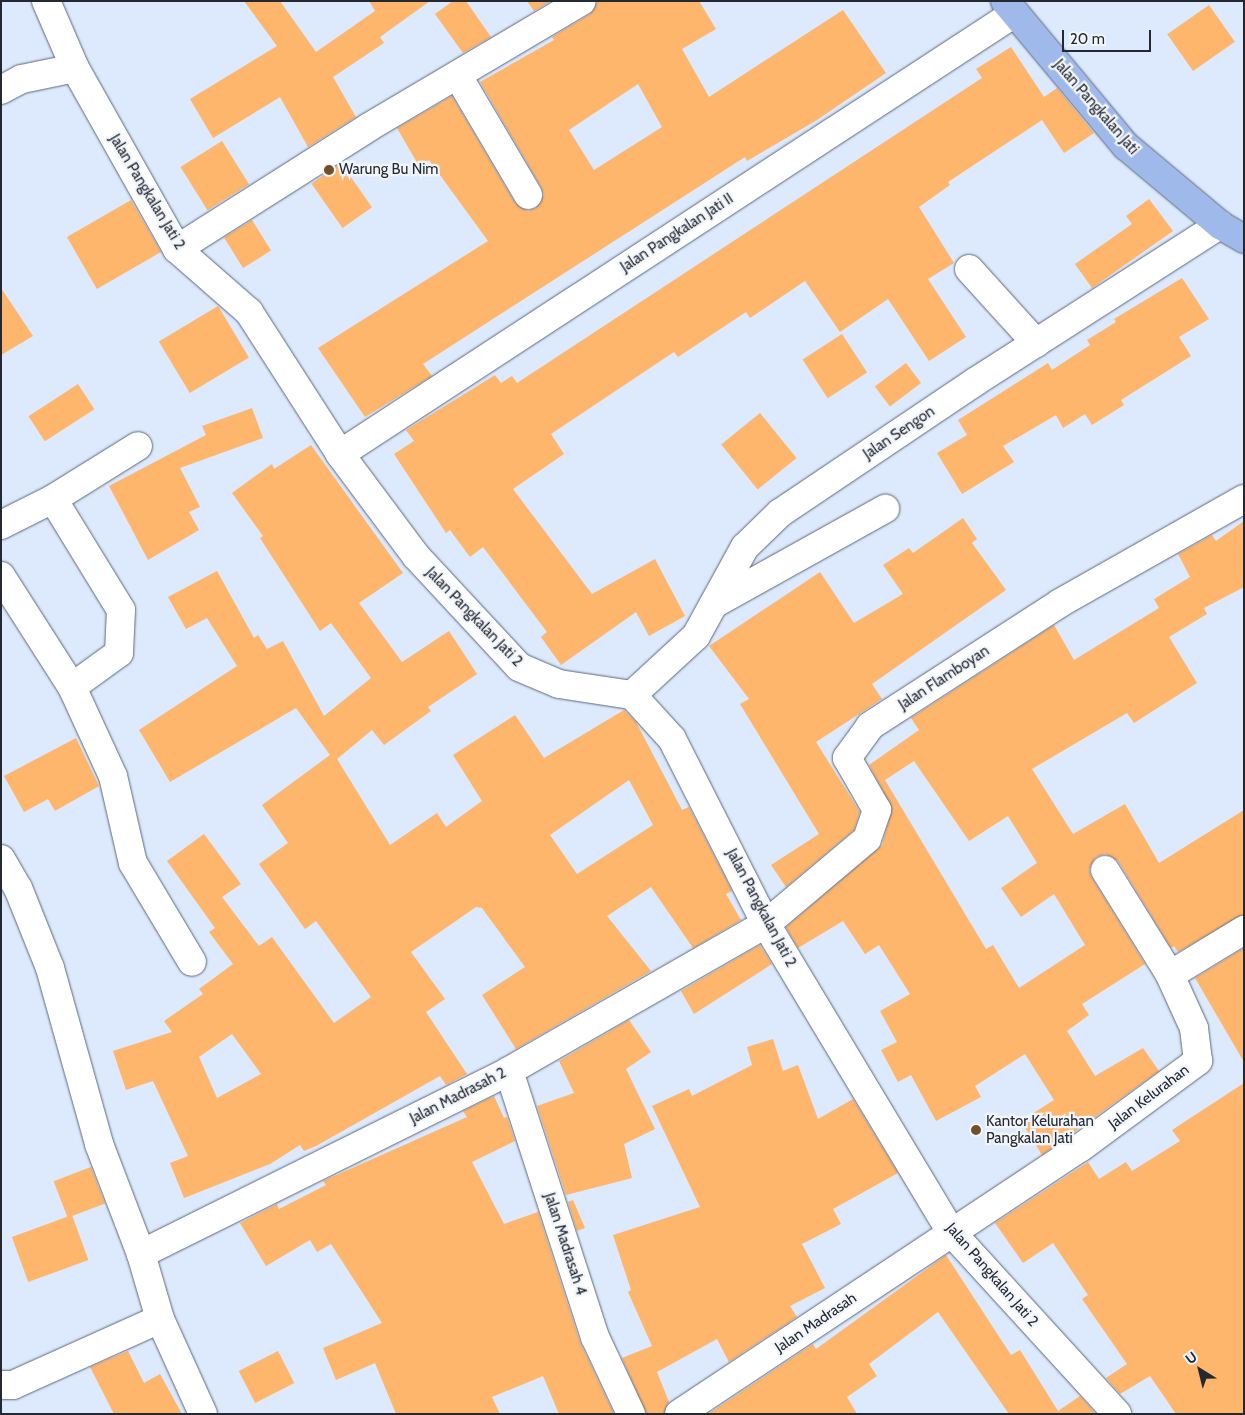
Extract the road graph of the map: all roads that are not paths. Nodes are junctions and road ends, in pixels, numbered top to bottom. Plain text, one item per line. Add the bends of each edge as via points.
1 (46, 1) edge
2 (582, 1) edge
3 (1010, 7) edge
4 (75, 68) junction
5 (458, 76) junction
6 (1, 90) edge
7 (528, 195) dead end
8 (1220, 226) junction
9 (1244, 239) edge
10 (177, 249) junction
11 (969, 269) dead end
12 (1036, 343) junction
13 (138, 446) dead end
14 (340, 454) junction
15 (53, 499) junction
16 (1244, 499) edge
17 (885, 509) dead end
18 (1, 525) edge
19 (1, 576) edge
20 (714, 604) junction
21 (72, 687) junction
22 (632, 695) junction
23 (1, 859) edge
24 (1105, 870) dead end
25 (766, 924) junction
26 (1244, 930) edge
27 (192, 962) dead end
28 (1170, 975) junction
29 (509, 1071) junction
30 (952, 1233) junction
31 (141, 1254) junction
32 (160, 1319) junction
33 (1, 1384) edge
34 (203, 1414) edge
35 (631, 1414) edge
36 (680, 1414) edge
37 (1117, 1414) edge

1 - 4 street, Jalan Pangkalan Jati 2
2 - 5 street
3 - 8 main road, Jalan Pangkalan Jati via 1126,146
3 - 14 street, Jalan Pangkalan Jati II
4 - 6 street via 22,79
4 - 10 street, Jalan Pangkalan Jati 2
5 - 7 street
5 - 10 street via 369,127
8 - 9 main road, Jalan Pangkalan Jati
8 - 12 street, Jalan Sengon
10 - 14 street, Jalan Pangkalan Jati 2 via 249,312
11 - 12 street
12 - 20 street, Jalan Sengon via 780,513 745,547
13 - 15 street
14 - 22 street, Jalan Pangkalan Jati 2 via 416,556 519,667 559,684
15 - 18 street
15 - 21 street via 121,610 119,653
16 - 25 street, Jalan Flamboyan via 1060,603 870,726 847,758 877,810 867,839
17 - 20 street
19 - 21 street
20 - 22 street, Jalan Sengon via 696,636
21 - 27 street via 113,776 133,863
22 - 25 street, Jalan Pangkalan Jati 2 via 672,739
23 - 31 street via 18,888 50,968 98,1144
24 - 28 street
25 - 29 street, Jalan Madrasah 2
25 - 30 street, Jalan Pangkalan Jati 2
26 - 28 street
28 - 30 street, Jalan Kelurahan via 1194,1028 1198,1061 1080,1148
29 - 31 street, Jalan Madrasah 2
29 - 35 street, Jalan Madrasah 4 via 596,1337
30 - 36 street, Jalan Madrasah
30 - 37 street, Jalan Pangkalan Jati 2
31 - 32 street
32 - 33 street via 13,1385
32 - 34 street

